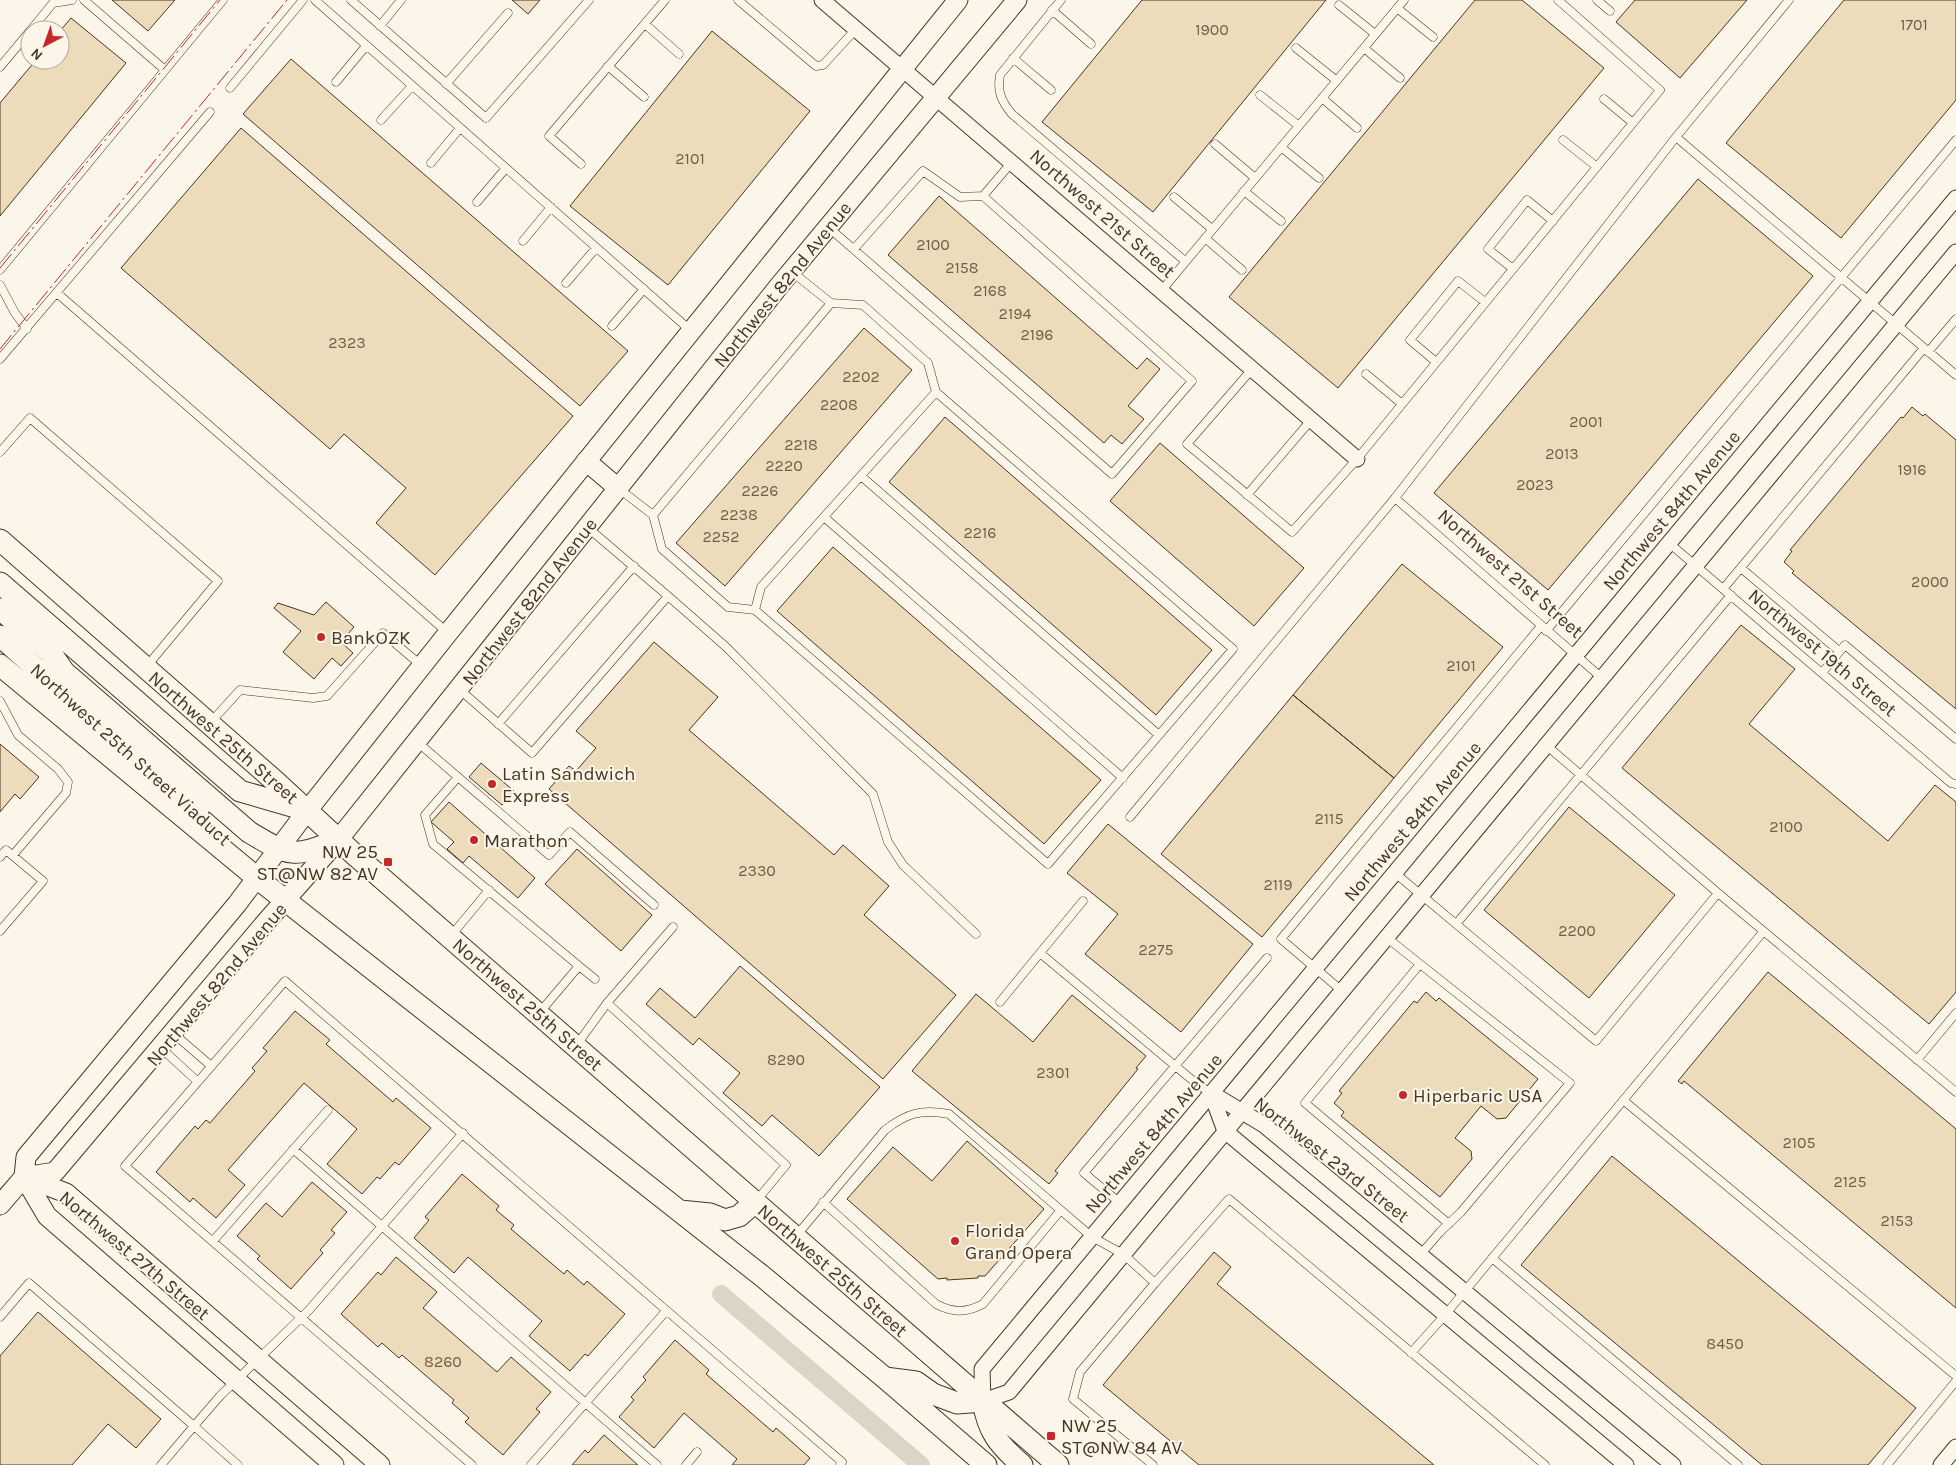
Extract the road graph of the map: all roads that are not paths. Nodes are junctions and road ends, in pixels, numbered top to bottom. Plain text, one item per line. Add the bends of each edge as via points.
1 (72, 0) edge
2 (84, 0) edge
3 (223, 0) edge
4 (303, 0) edge
5 (314, 0) edge
6 (350, 0) edge
7 (401, 0) edge
8 (589, 0) edge
9 (665, 0) edge
10 (738, 0) edge
11 (822, 0) edge
12 (958, 0) edge
13 (1017, 0) edge
14 (1061, 0) edge
15 (1404, 0) edge
16 (1558, 0) edge
17 (1597, 0) edge
18 (1789, 0) edge
19 (1339, 5) dead end
20 (1397, 8) junction
21 (1052, 10) junction
22 (1610, 12) dead end
23 (508, 13) dead end
24 (40, 20) edge
25 (645, 24) junction
26 (380, 26) junction
27 (856, 29) junction
28 (1375, 34) junction
29 (1434, 37) dead end
30 (20, 44) edge
31 (1091, 44) dead end
32 (366, 46) junction
33 (1296, 48) dead end
34 (1364, 48) junction
35 (679, 54) dead end
36 (1013, 58) junction
37 (608, 66) junction
38 (0, 67) edge
39 (902, 68) junction
40 (165, 70) junction
41 (1400, 78) dead end
42 (1336, 81) junction
43 (336, 82) dead end
44 (446, 84) junction
45 (412, 86) junction
46 (230, 88) dead end
47 (1051, 90) dead end
48 (1260, 95) dead end
49 (644, 97) dead end
50 (936, 98) junction
51 (1322, 98) junction
52 (1604, 99) dead end
53 (210, 112) dead end
54 (381, 120) dead end
55 (1633, 123) junction
56 (1298, 126) junction
57 (460, 128) junction
58 (1357, 128) dead end
59 (1676, 137) junction
60 (1563, 140) dead end
61 (1956, 140) edge
62 (1216, 144) dead end
63 (1281, 147) junction
64 (1012, 162) junction
65 (431, 163) dead end
66 (582, 164) dead end
67 (1597, 167) junction
68 (506, 168) junction
69 (1255, 178) junction
70 (1319, 178) dead end
71 (1244, 191) junction
72 (983, 196) junction
73 (1174, 198) dead end
74 (1956, 198) edge
75 (477, 202) dead end
76 (551, 208) junction
77 (1553, 220) junction
78 (1281, 221) dead end
79 (828, 227) junction
80 (1212, 229) junction
81 (1205, 238) junction
82 (523, 241) dead end
83 (596, 248) junction
84 (854, 249) junction
85 (1956, 252) edge
86 (1185, 261) junction
87 (1513, 269) junction
88 (0, 270) edge
89 (1242, 270) dead end
90 (791, 272) junction
91 (1842, 278) junction
92 (566, 283) dead end
93 (0, 285) edge
94 (644, 290) junction
95 (1162, 290) junction
96 (57, 293) junction
97 (1485, 302) junction
98 (1870, 302) junction
99 (831, 304) junction
100 (1956, 319) edge
101 (1896, 324) junction
102 (612, 326) dead end
103 (26, 329) junction
104 (692, 331) junction
105 (1926, 350) junction
106 (0, 359) edge
107 (1436, 362) junction
108 (1253, 368) junction
109 (1366, 374) dead end
110 (1956, 375) edge
111 (936, 392) junction
112 (1402, 404) junction
113 (1312, 419) junction
114 (0, 452) edge
115 (1357, 459) junction
116 (586, 462) junction
117 (861, 476) junction
118 (618, 488) junction
119 (1247, 495) junction
120 (1395, 498) junction
121 (652, 515) junction
122 (824, 517) junction
123 (588, 527) junction
124 (0, 540) edge
125 (1669, 543) junction
126 (1695, 565) junction
127 (634, 566) junction
128 (1740, 568) junction
129 (0, 583) edge
130 (1723, 589) junction
131 (1731, 595) junction
132 (668, 596) junction
133 (0, 609) edge
134 (755, 610) junction
135 (1544, 628) junction
136 (448, 633) junction
137 (0, 636) edge
138 (1840, 651) junction
139 (18, 652) junction
140 (1575, 655) junction
141 (0, 665) edge
142 (422, 666) junction
143 (145, 668) junction
144 (64, 672) junction
145 (1822, 673) junction
146 (1602, 678) junction
147 (459, 689) junction
148 (0, 702) edge
149 (210, 724) junction
150 (498, 724) junction
151 (1159, 735) junction
152 (1956, 739) edge
153 (416, 742) junction
154 (1546, 745) junction
155 (1580, 775) junction
156 (458, 777) junction
157 (1122, 778) junction
158 (1956, 784) edge
159 (308, 811) junction
160 (1130, 817) dead end
161 (338, 840) junction
162 (278, 849) junction
163 (13, 855) junction
164 (0, 857) edge
165 (1395, 873) junction
166 (257, 878) junction
167 (488, 890) junction
168 (1422, 894) junction
169 (1718, 894) junction
170 (286, 901) junction
171 (1084, 901) dead end
172 (654, 905) dead end
173 (1457, 923) junction
174 (673, 926) dead end
175 (0, 931) edge
176 (1763, 932) junction
177 (976, 934) dead end
178 (450, 937) junction
179 (1386, 937) junction
180 (1040, 953) junction
181 (1267, 958) dead end
182 (1420, 964) junction
183 (580, 966) junction
184 (1316, 968) junction
185 (596, 979) dead end
186 (1342, 990) junction
187 (1000, 1002) dead end
188 (607, 1003) junction
189 (1956, 1013) edge
190 (538, 1014) junction
191 (173, 1033) junction
192 (576, 1046) junction
193 (161, 1048) junction
194 (1918, 1060) junction
195 (210, 1065) junction
196 (1176, 1066) junction
197 (197, 1080) junction
198 (1956, 1092) edge
199 (1211, 1093) junction
200 (1623, 1100) junction
201 (328, 1110) dead end
202 (1242, 1112) junction
203 (1225, 1131) junction
204 (463, 1133) junction
205 (293, 1149) junction
206 (24, 1177) junction
207 (755, 1202) junction
208 (823, 1202) junction
209 (1120, 1203) junction
210 (0, 1205) edge
211 (680, 1211) junction
212 (1060, 1211) junction
213 (1449, 1224) junction
214 (381, 1226) junction
215 (796, 1237) junction
216 (1092, 1237) junction
217 (214, 1242) junction
218 (1123, 1254) junction
219 (1420, 1255) junction
220 (1492, 1258) junction
221 (1155, 1283) junction
222 (1464, 1291) junction
223 (666, 1311) junction
224 (1445, 1315) junction
225 (0, 1317) edge
226 (302, 1318) junction
227 (1411, 1353) junction
228 (258, 1360) junction
229 (1956, 1376) edge
230 (885, 1378) junction
231 (236, 1380) junction
232 (1956, 1381) edge
233 (983, 1401) junction
234 (586, 1403) junction
235 (194, 1426) junction
236 (1956, 1447) edge
237 (697, 1452) dead end
238 (161, 1465) edge
239 (238, 1465) edge
240 (334, 1465) edge
241 (380, 1465) edge
242 (472, 1465) edge
243 (531, 1465) edge
244 (658, 1465) edge
245 (686, 1465) edge
246 (840, 1465) edge
247 (986, 1465) edge
248 (1022, 1465) edge
249 (1058, 1465) edge
250 (1153, 1465) edge
251 (1546, 1465) edge
252 (1626, 1465) edge
253 (1674, 1465) edge
254 (1738, 1465) edge
255 (1887, 1465) edge
256 (1941, 1465) edge

1 - 24 lane via 54,3
2 - 40 lane
3 - 40 lane
4 - 46 lane
5 - 32 lane
6 - 26 lane
7 - 26 lane
8 - 44 lane via 486,118
9 - 25 lane
10 - 27 lane via 816,66 823,66
11 - 27 street, Northwest 21st Street
12 - 39 street, Northwest 82nd Avenue
13 - 50 street, Northwest 82nd Avenue
14 - 21 lane
15 - 20 lane
16 - 55 lane via 1660,90
17 - 22 lane
18 - 59 lane
19 - 28 lane
20 - 28 lane
20 - 29 lane
21 - 31 lane
21 - 36 lane
23 - 44 lane
25 - 35 lane
25 - 37 lane
26 - 44 lane
27 - 39 street, Northwest 21st Street
28 - 34 lane
30 - 38 lane
32 - 43 lane
32 - 45 lane
33 - 42 lane
34 - 41 lane
34 - 42 lane
36 - 47 lane
36 - 86 lane via 999,80 1000,96 1005,106
37 - 49 lane
37 - 66 lane via 549,136
39 - 50 street, Northwest 21st Street
39 - 104 street, Northwest 82nd Avenue
40 - 88 lane
42 - 51 lane
45 - 54 lane
45 - 57 lane
48 - 56 lane
50 - 64 street, Northwest 21st Street
50 - 79 street, Northwest 82nd Avenue
51 - 56 lane
51 - 58 lane
52 - 55 lane
53 - 96 lane
55 - 67 lane
56 - 63 lane
57 - 65 lane
57 - 68 lane
59 - 91 lane
59 - 120 lane
60 - 67 lane
61 - 91 lane
62 - 69 lane
63 - 69 lane
63 - 70 lane
64 - 72 lane
64 - 95 street, Northwest 21st Street
67 - 77 lane
68 - 75 lane
68 - 76 lane
69 - 71 lane
71 - 78 lane
71 - 80 lane
72 - 84 lane via 960,197 923,171
72 - 84 lane via 1192,381 1112,474
73 - 80 lane
74 - 98 street, Northwest 84th Avenue
76 - 82 lane
76 - 83 lane
77 - 87 lane
77 - 87 lane via 1527,200 1521,207 1488,249
79 - 84 lane
79 - 90 street, Northwest 82nd Avenue
80 - 81 lane
81 - 86 lane
81 - 89 lane
83 - 92 lane
83 - 94 lane
85 - 101 street
86 - 95 lane
87 - 97 lane
90 - 99 lane
90 - 118 street, Northwest 82nd Avenue
91 - 98 lane
91 - 135 lane
93 - 103 lane
94 - 102 lane
94 - 104 lane
95 - 108 street, Northwest 21st Street
96 - 103 lane
96 - 136 lane
97 - 107 lane
97 - 107 lane via 1458,281 1452,288 1410,340
98 - 101 lane
98 - 125 street, Northwest 84th Avenue
99 - 111 lane via 863,305 928,363
99 - 121 lane
100 - 105 lane
101 - 105 lane
101 - 126 street
103 - 106 lane
104 - 116 street, Northwest 82nd Avenue
105 - 110 lane
105 - 128 lane
107 - 112 lane
108 - 113 street, Northwest 21st Street
108 - 119 lane via 1187,444
109 - 112 lane
111 - 117 lane
111 - 151 lane via 1233,649
112 - 115 lane
113 - 115 street, Northwest 21st Street
113 - 119 lane
114 - 143 lane via 30,418 218,581
115 - 119 lane via 1292,532
116 - 118 street
116 - 136 street, Northwest 82nd Avenue
117 - 122 lane
117 - 151 lane
118 - 121 lane
118 - 123 street, Northwest 82nd Avenue
120 - 135 lane, Northwest 21st Street
120 - 160 lane
121 - 134 lane via 662,549 728,607
122 - 134 lane via 761,587
122 - 157 lane
123 - 127 lane
123 - 147 street, Northwest 82nd Avenue
124 - 143 main road, Northwest 25th Street
125 - 126 lane, Northwest 19th Street
125 - 140 street, Northwest 84th Avenue
126 - 130 lane, Northwest 19th Street
126 - 146 street
127 - 132 lane
127 - 150 lane
128 - 130 lane
128 - 138 lane
129 - 159 main road via 240,791
130 - 131 lane, Northwest 19th Street
131 - 145 lane, Northwest 19th Street
131 - 155 lane
132 - 150 lane via 532,753
132 - 177 lane via 725,646 873,794 888,842 903,865
133 - 144 main road via 51,654
134 - 157 lane via 1048,864
135 - 140 lane, Northwest 21st Street
135 - 184 lane via 1281,939
136 - 142 street, Northwest 82nd Avenue
137 - 139 main road, Northwest 25th Street Viaduct
138 - 145 lane
138 - 152 lane via 1845,645
139 - 144 main road
139 - 166 main road, Northwest 25th Street Viaduct via 226,837
140 - 146 lane, Northwest 21st Street
140 - 165 street, Northwest 84th Avenue
141 - 166 main road
142 - 149 lane via 383,633 327,696 312,698 240,690
142 - 159 street, Northwest 82nd Avenue
143 - 149 main road, Northwest 25th Street
144 - 162 main road via 238,823
145 - 158 lane, Northwest 19th Street
146 - 154 street
147 - 150 lane
147 - 153 street, Northwest 82nd Avenue
148 - 163 lane via 18,735 58,769 68,782 66,793
149 - 159 main road, Northwest 25th Street
151 - 157 lane
153 - 156 lane
153 - 161 street, Northwest 82nd Avenue
154 - 155 lane
154 - 168 street
155 - 169 lane
155 - 173 lane
156 - 167 lane via 425,815 433,844
156 - 172 lane via 549,855 570,832
159 - 161 main road, Northwest 25th Street
159 - 162 street, Northwest 82nd Avenue
161 - 162 main road via 308,852 292,853
161 - 170 street, Northwest 82nd Avenue
161 - 178 main road, Northwest 25th Street
162 - 166 street, Northwest 82nd Avenue
163 - 164 lane via 6,850
163 - 175 lane via 43,882
165 - 168 lane
165 - 184 street, Northwest 84th Avenue
166 - 170 main road
166 - 206 street, Northwest 82nd Avenue via 26,1157
167 - 178 lane
167 - 183 lane
168 - 173 lane
168 - 179 street
169 - 173 lane via 1596,1041
169 - 176 lane
170 - 191 street, Northwest 82nd Avenue
170 - 211 main road
171 - 180 lane
174 - 188 lane
176 - 194 lane
176 - 200 lane
178 - 190 main road, Northwest 25th Street
179 - 182 lane
179 - 186 street
180 - 187 lane
180 - 196 lane
181 - 196 lane
182 - 213 lane via 1305,1102
182 - 213 lane via 1570,1083
183 - 185 lane
183 - 190 lane
184 - 186 lane
184 - 199 street, Northwest 84th Avenue
186 - 202 street
188 - 192 lane
188 - 207 lane via 786,1165
189 - 194 lane
190 - 192 main road, Northwest 25th Street
191 - 193 street, Northwest 82nd Avenue
191 - 195 lane
192 - 207 main road, Northwest 25th Street
193 - 197 lane
193 - 206 street, Northwest 82nd Avenue via 56,1172
194 - 198 lane
195 - 197 lane
195 - 204 lane via 284,981
196 - 199 lane
196 - 209 lane via 1084,1173
197 - 217 lane via 125,1166
199 - 202 street, Northwest 23rd Street
199 - 203 street
199 - 209 street, Northwest 84th Avenue
200 - 220 lane
200 - 229 lane
201 - 205 lane
202 - 203 street
202 - 219 street, Northwest 23rd Street via 1264,1125
203 - 218 street
203 - 224 street
204 - 214 lane
204 - 223 lane
205 - 214 lane
205 - 217 lane
206 - 210 street, Northwest 82nd Avenue
206 - 228 street, Northwest 27th Street via 66,1193
206 - 231 street, Northwest 27th Street via 47,1216
207 - 211 main road via 739,1216 725,1220 710,1214
207 - 215 main road, Northwest 25th Street
208 - 212 lane via 885,1130 914,1113 932,1111 949,1114
208 - 212 lane via 936,1304 960,1312 983,1304
208 - 215 lane
209 - 216 street, Northwest 84th Avenue
211 - 230 main road
212 - 216 lane
213 - 219 lane
214 - 226 lane
214 - 234 lane
215 - 233 main road, Northwest 25th Street
216 - 218 lane
216 - 233 street, Northwest 84th Avenue via 982,1369
217 - 226 lane
218 - 221 lane
218 - 233 street via 1009,1392
219 - 222 street, Northwest 23rd Street
220 - 222 lane
220 - 254 lane
221 - 227 lane via 1229,1198
221 - 250 lane via 1080,1372 1074,1399
222 - 224 lane
222 - 253 street, Northwest 23rd Street
223 - 234 lane
223 - 246 lane via 842,1462
224 - 227 lane
224 - 252 street
225 - 235 lane via 30,1283
226 - 228 lane
226 - 242 lane
227 - 251 lane
228 - 231 lane
228 - 241 street, Northwest 27th Street
230 - 233 main road via 916,1382 933,1394 957,1402
230 - 247 main road
231 - 235 lane
231 - 240 street, Northwest 27th Street
232 - 255 lane
233 - 248 main road via 985,1416 994,1436
233 - 249 main road, Northwest 25th Street
234 - 243 lane
234 - 244 lane
235 - 238 lane
235 - 239 lane
236 - 256 street
237 - 245 lane

